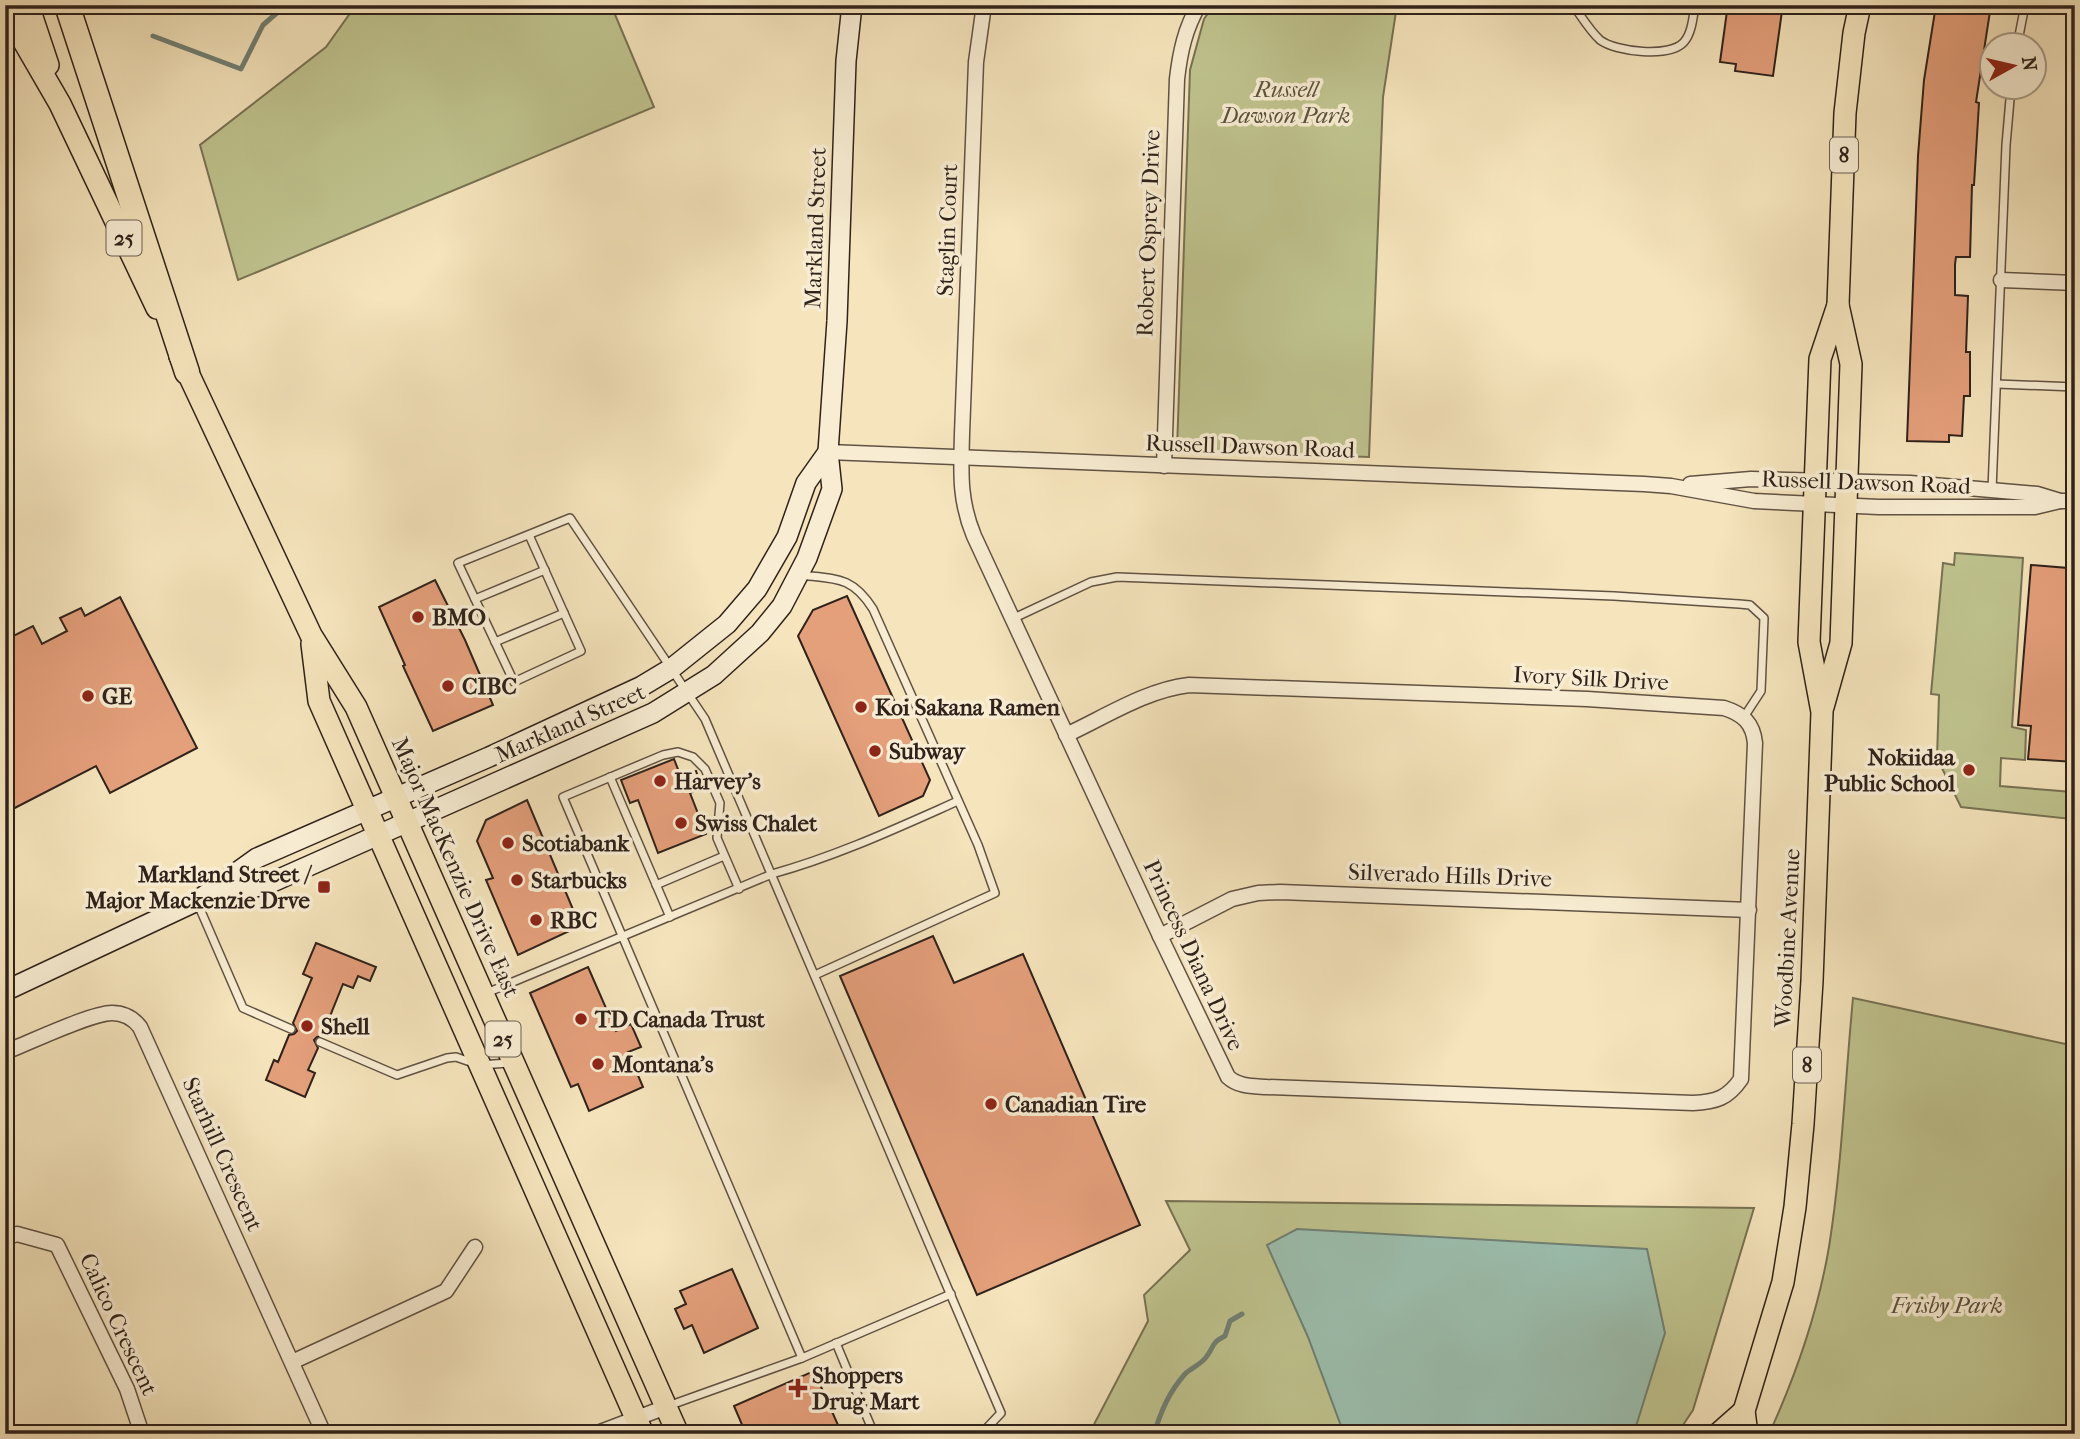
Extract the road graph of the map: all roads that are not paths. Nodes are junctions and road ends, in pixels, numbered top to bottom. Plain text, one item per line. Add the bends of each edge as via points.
1 (29, 5) edge
2 (67, 5) edge
3 (852, 5) edge
4 (984, 5) edge
5 (1199, 5) edge
6 (1573, 5) edge
7 (1695, 5) edge
8 (1860, 5) edge
9 (2025, 5) edge
10 (5, 9) edge
11 (2020, 32) edge
12 (2010, 102) edge
13 (60, 104) junction
14 (2001, 280) junction
15 (2075, 283) edge
16 (1838, 305) junction
17 (187, 372) junction
18 (1997, 384) junction
19 (2075, 387) edge
20 (828, 452) junction
21 (962, 457) junction
22 (1164, 466) junction
23 (1815, 480) junction
24 (1847, 481) junction
25 (1671, 486) junction
26 (1992, 490) junction
27 (2068, 501) edge
28 (1814, 504) junction
29 (1846, 506) junction
30 (529, 535) junction
31 (545, 570) junction
32 (800, 575) junction
33 (475, 599) junction
34 (564, 613) junction
35 (1013, 618) junction
36 (311, 635) junction
37 (495, 642) junction
38 (672, 668) junction
39 (687, 693) junction
40 (1822, 712) junction
41 (1744, 717) junction
42 (1066, 735) junction
43 (610, 777) junction
44 (396, 796) junction
45 (958, 801) junction
46 (366, 808) junction
47 (407, 823) junction
48 (378, 836) junction
49 (724, 856) junction
50 (772, 874) junction
51 (656, 885) junction
52 (739, 889) junction
53 (197, 901) junction
54 (1749, 910) junction
55 (670, 917) junction
56 (623, 936) junction
57 (1160, 936) junction
58 (815, 975) junction
59 (5, 992) edge
60 (483, 994) junction
61 (291, 1029) dead end
62 (320, 1042) dead end
63 (5, 1052) edge
64 (513, 1062) junction
65 (480, 1065) junction
66 (5, 1238) edge
67 (475, 1247) dead end
68 (951, 1294) junction
69 (836, 1343) junction
70 (802, 1358) junction
71 (292, 1362) junction
72 (666, 1407) junction
73 (1744, 1411) junction
74 (640, 1426) edge
75 (142, 1434) edge
76 (324, 1434) edge
77 (595, 1434) edge
78 (678, 1434) edge
79 (874, 1434) edge
80 (977, 1434) edge
81 (1718, 1434) edge
82 (1747, 1434) edge

1 - 13 main road, Major MacKenzie Drive East / 25
2 - 17 highway
3 - 20 street, Markland Street
4 - 21 street, Staglin Court via 976,62
5 - 22 street, Robert Osprey Drive via 1186,33 1177,79
6 - 7 lane via 1601,40 1667,52 1689,35
8 - 16 main road, Woodbine Avenue / 8 via 1845,113
9 - 11 lane
10 - 13 main road, Major MacKenzie Drive East / 25
12 - 14 lane
13 - 17 main road, Major MacKenzie Drive East / 25
14 - 15 street
14 - 18 lane
16 - 23 main road, Woodbine Avenue / 8 via 1820,359
16 - 24 main road, Woodbine Avenue / 8 via 1851,364
17 - 36 main road, Major MacKenzie Drive East / 25
18 - 19 lane
18 - 26 lane
20 - 21 street, Russell Dawson Road
20 - 32 street, Markland Street via 832,489
20 - 38 street, Markland Street via 806,483 788,537 757,589 721,630
21 - 22 street, Russell Dawson Road
21 - 35 street, Princess Diana Drive via 965,514
22 - 25 street, Russell Dawson Road
23 - 24 street, Russell Dawson Road
23 - 25 street, Russell Dawson Road via 1751,479
23 - 28 main road, Woodbine Avenue / 8
24 - 26 street, Russell Dawson Road
24 - 29 main road, Woodbine Avenue / 8
25 - 28 street, Russell Dawson Road via 1754,501
26 - 27 street, Russell Dawson Road
27 - 29 street, Russell Dawson Road via 2021,508
28 - 29 street, Russell Dawson Road
28 - 40 main road, Woodbine Avenue / 8 via 1810,642
29 - 40 main road, Woodbine Avenue / 8 via 1841,643
30 - 31 lane
30 - 33 lane via 458,563
30 - 38 lane via 570,518
31 - 33 lane
31 - 34 lane
32 - 39 street, Markland Street via 760,634
32 - 45 lane via 840,579 862,592
33 - 37 lane
34 - 37 lane
34 - 37 lane via 582,652 513,682
35 - 41 lane via 1091,582 1117,577 1750,605 1764,618 1761,691
35 - 42 street, Princess Diana Drive
36 - 44 main road, Major MacKenzie Drive East / 25 via 356,707
36 - 46 main road, Major MacKenzie Drive East / 25 via 319,701
38 - 39 lane
38 - 44 street, Markland Street via 602,705
39 - 47 street, Markland Street via 644,717
39 - 50 lane via 705,719
40 - 73 main road, Woodbine Avenue / 8 via 1812,981 1794,1207 1783,1282
41 - 42 street, Ivory Silk Drive via 1724,708 1587,699 1189,685 1170,687
41 - 54 street via 1755,743
42 - 57 street, Princess Diana Drive
43 - 49 lane via 663,755 678,752 693,757 705,769 720,803 717,838
43 - 51 lane
43 - 56 lane via 564,797
44 - 46 street, Markland Street
44 - 47 main road, Major MacKenzie Drive East / 25
45 - 50 lane via 819,861
45 - 58 lane via 995,893
46 - 48 main road, Major MacKenzie Drive East / 25
46 - 53 street, Markland Street via 257,858
47 - 48 street, Markland Street
47 - 60 main road, Major MacKenzie Drive East / 25
48 - 53 street, Markland Street via 268,884
48 - 65 main road, Major MacKenzie Drive East / 25
49 - 51 lane
49 - 52 lane
50 - 52 lane
50 - 58 lane
51 - 55 lane
52 - 55 lane
53 - 59 street, Markland Street
53 - 61 lane via 243,1008
54 - 57 street, Silverado Hills Drive via 1280,892 1232,899
54 - 57 street, Princess Diana Drive via 1741,1079 1724,1098 1693,1103 1244,1086 1223,1069
55 - 56 lane
56 - 60 lane
56 - 70 lane
58 - 68 lane
60 - 64 main road, Major MacKenzie Drive East / 25
62 - 65 lane via 397,1075 447,1058
63 - 71 street, Starhill Crescent via 106,1014 134,1019 150,1045
64 - 65 lane
64 - 72 main road, Major MacKenzie Drive East / 25
65 - 74 main road, Major MacKenzie Drive East / 25
66 - 75 street, Calico Crescent via 17,1234 57,1245 127,1389
67 - 71 street via 446,1291
68 - 69 lane
68 - 80 lane via 1001,1413
69 - 70 lane
69 - 79 lane
70 - 72 lane
71 - 76 street, Starhill Crescent
72 - 74 street
72 - 78 main road, Major MacKenzie Drive East / 25
73 - 81 main road
73 - 82 main road, Woodbine Avenue / 8
74 - 77 street

